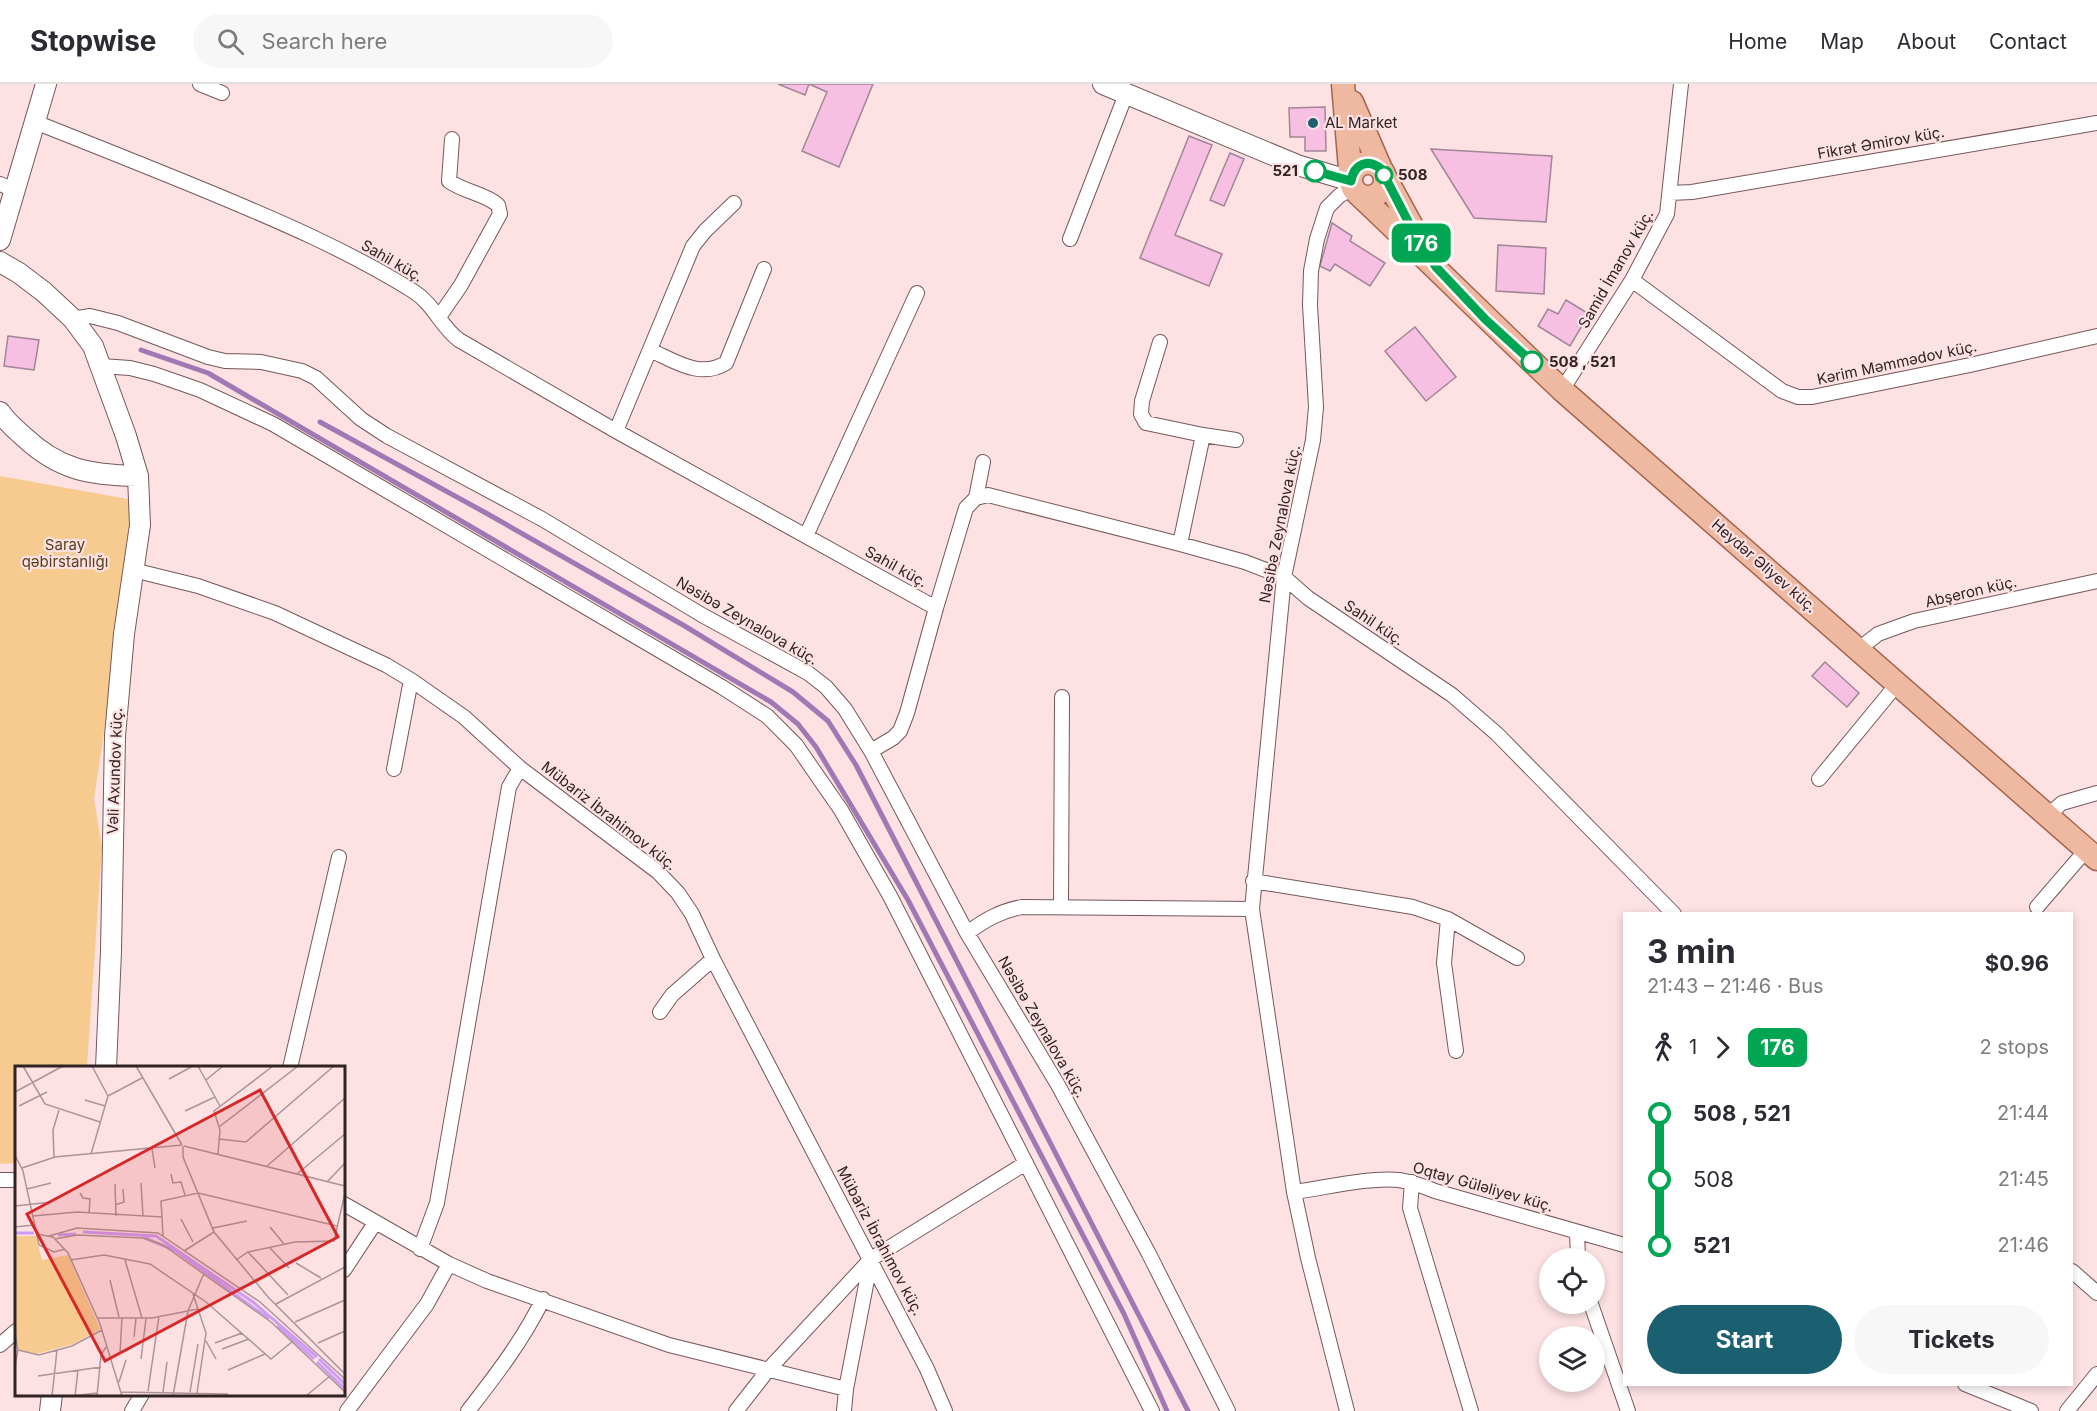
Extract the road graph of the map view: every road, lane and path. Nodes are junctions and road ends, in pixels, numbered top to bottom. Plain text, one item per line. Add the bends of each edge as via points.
1 (46, 84) edge
2 (200, 84) edge
3 (1103, 84) edge
4 (1344, 84) edge
5 (1681, 84) edge
6 (222, 93) dead end
7 (1126, 94) junction
8 (35, 122) junction
9 (2097, 123) edge
10 (452, 139) dead end
11 (1383, 172) junction
12 (7, 187) edge
13 (1354, 187) junction
14 (1670, 193) junction
15 (734, 203) dead end
16 (1070, 239) dead end
17 (0, 240) edge
18 (0, 262) edge
19 (1436, 267) junction
20 (764, 268) dead end
21 (1632, 280) junction
22 (917, 293) dead end
23 (439, 316) junction
24 (73, 319) junction
25 (2097, 336) edge
26 (1160, 342) dead end
27 (650, 351) junction
28 (101, 366) junction
29 (1562, 390) junction
30 (0, 412) edge
31 (616, 431) junction
32 (1203, 435) junction
33 (1236, 440) dead end
34 (983, 462) dead end
35 (138, 476) junction
36 (976, 498) junction
37 (806, 536) junction
38 (1180, 544) junction
39 (133, 570) junction
40 (1284, 577) junction
41 (2097, 581) edge
42 (936, 608) junction
43 (1859, 649) junction
44 (411, 680) junction
45 (1898, 683) junction
46 (1062, 698) dead end
47 (871, 751) junction
48 (520, 768) junction
49 (394, 769) dead end
50 (1819, 779) dead end
51 (2097, 793) edge
52 (2048, 815) junction
53 (2092, 854) edge
54 (339, 857) dead end
55 (1253, 881) junction
56 (1061, 907) junction
57 (2037, 907) dead end
58 (1252, 909) junction
59 (1672, 912) edge
60 (1448, 919) junction
61 (967, 933) junction
62 (713, 958) junction
63 (1517, 958) dead end
64 (660, 1012) dead end
65 (1456, 1051) dead end
66 (106, 1066) edge
67 (290, 1066) edge
68 (1026, 1162) junction
69 (1412, 1182) junction
70 (1294, 1192) junction
71 (345, 1205) edge
72 (375, 1222) junction
73 (1577, 1232) junction
74 (1623, 1245) edge
75 (1578, 1248) edge
76 (420, 1249) junction
77 (871, 1259) junction
78 (449, 1264) junction
79 (345, 1268) edge
80 (2073, 1271) edge
81 (2097, 1293) edge
82 (543, 1299) junction
83 (1595, 1314) edge
84 (15, 1332) edge
85 (0, 1345) edge
86 (768, 1370) junction
87 (2097, 1374) edge
88 (1970, 1386) edge
89 (846, 1389) junction
90 (52, 1396) edge
91 (141, 1396) edge
92 (51, 1411) edge
93 (132, 1411) edge
94 (347, 1411) edge
95 (468, 1411) edge
96 (736, 1411) edge
97 (844, 1411) edge
98 (945, 1411) edge
99 (1152, 1411) edge
100 (1228, 1411) edge
101 (1347, 1411) edge
102 (1471, 1411) edge
103 (1628, 1411) edge
104 (2031, 1411) edge
105 (2067, 1411) edge

1 - 8 street
2 - 6 street
3 - 7 street
4 - 11 main road
4 - 13 main road
5 - 14 street, Samid İmanov küç.
7 - 13 street
7 - 16 street
8 - 12 street
8 - 23 street, Sahil küç. via 280,221 416,292
9 - 14 street, Fikrət Əmirov küç.
10 - 23 street via 449,181 493,201 500,214
11 - 13 main road via 1376,165 1362,164 1356,168
11 - 19 main road
12 - 17 street
13 - 19 main road
13 - 40 street, Nəsibə Zeynalova küç. via 1327,208 1311,271 1316,407 1313,440
14 - 21 street, Samid İmanov küç. via 1664,222
15 - 27 street via 693,246
18 - 24 street, Vəli Axundov küç. via 44,292
19 - 29 main road, Heydər Əliyev küç.
20 - 27 street via 726,363 716,369 694,370
21 - 25 street, Kərim Məmmədov küç. via 1782,391 1798,397 1970,365
21 - 29 street, Samid İmanov küç.
22 - 37 street
23 - 31 street, Sahil küç. via 459,340
24 - 28 street, Vəli Axundov küç. via 93,346
24 - 47 street, Nəsibə Zeynalova küç. via 90,316 208,357 284,365 316,378 341,403 387,436 542,519 808,673 845,709
26 - 32 street via 1142,401 1146,423
27 - 31 street
28 - 35 street, Vəli Axundov küç.
28 - 68 street via 154,374 200,390 273,424 767,716 796,746 841,810 890,896
29 - 43 main road, Heydər Əliyev küç.
30 - 35 street via 58,463 112,476
31 - 37 street, Sahil küç.
32 - 33 street
32 - 38 street
34 - 36 street
35 - 39 street, Vəli Axundov küç. via 140,525
36 - 38 street, Sahil küç. via 988,495
36 - 42 street, Sahil küç. via 966,508
37 - 42 street, Sahil küç.
38 - 40 street, Sahil küç.
39 - 44 street, Mübariz İbrahimov küç. via 198,586 275,613
39 - 66 street, Vəli Axundov küç. via 115,736
40 - 55 street, Nəsibə Zeynalova küç.
40 - 59 street, Sahil küç. via 1308,598 1452,695 1497,734
41 - 43 street, Abşeron küç. via 1914,621 1878,634
42 - 47 street via 900,731
43 - 45 main road, Heydər Əliyev küç.
44 - 48 street, Mübariz İbrahimov küç. via 464,717
44 - 49 street
45 - 50 street
45 - 52 main road, Heydər Əliyev küç.
46 - 56 street
47 - 61 street, Nəsibə Zeynalova küç.
48 - 62 street, Mübariz İbrahimov küç. via 658,872 692,914
48 - 76 street via 509,787 437,1203
51 - 52 street via 2062,803
52 - 53 main road, Heydər Əliyev küç.
53 - 57 street
54 - 67 street
55 - 58 street, Nəsibə Zeynalova küç.
55 - 60 street via 1413,907
56 - 58 street
56 - 61 street via 1004,910
58 - 70 street, Nəsibə Zeynalova küç.
60 - 63 street
60 - 65 street via 1444,963
61 - 100 street, Nəsibə Zeynalova küç. via 1058,1085
62 - 64 street via 672,995
62 - 77 street, Mübariz İbrahimov küç.
68 - 77 street
68 - 99 street
69 - 70 street, Oqtay Güləliyev küç. via 1354,1183
69 - 73 street, Oqtay Güləliyev küç.
69 - 102 street via 1410,1208
70 - 101 street, Nəsibə Zeynalova küç.
71 - 72 street
72 - 76 street
72 - 79 street
73 - 74 street, Oqtay Güləliyev küç.
73 - 75 street
76 - 78 street
77 - 86 street
77 - 89 street
77 - 98 street, Mübariz İbrahimov küç.
78 - 82 street
78 - 94 street via 427,1304
80 - 81 street
82 - 86 street via 669,1345
82 - 95 street via 511,1356
83 - 103 street
84 - 85 street
86 - 89 street
86 - 96 street
87 - 105 street
88 - 104 street
89 - 97 street
90 - 92 street
91 - 93 street

